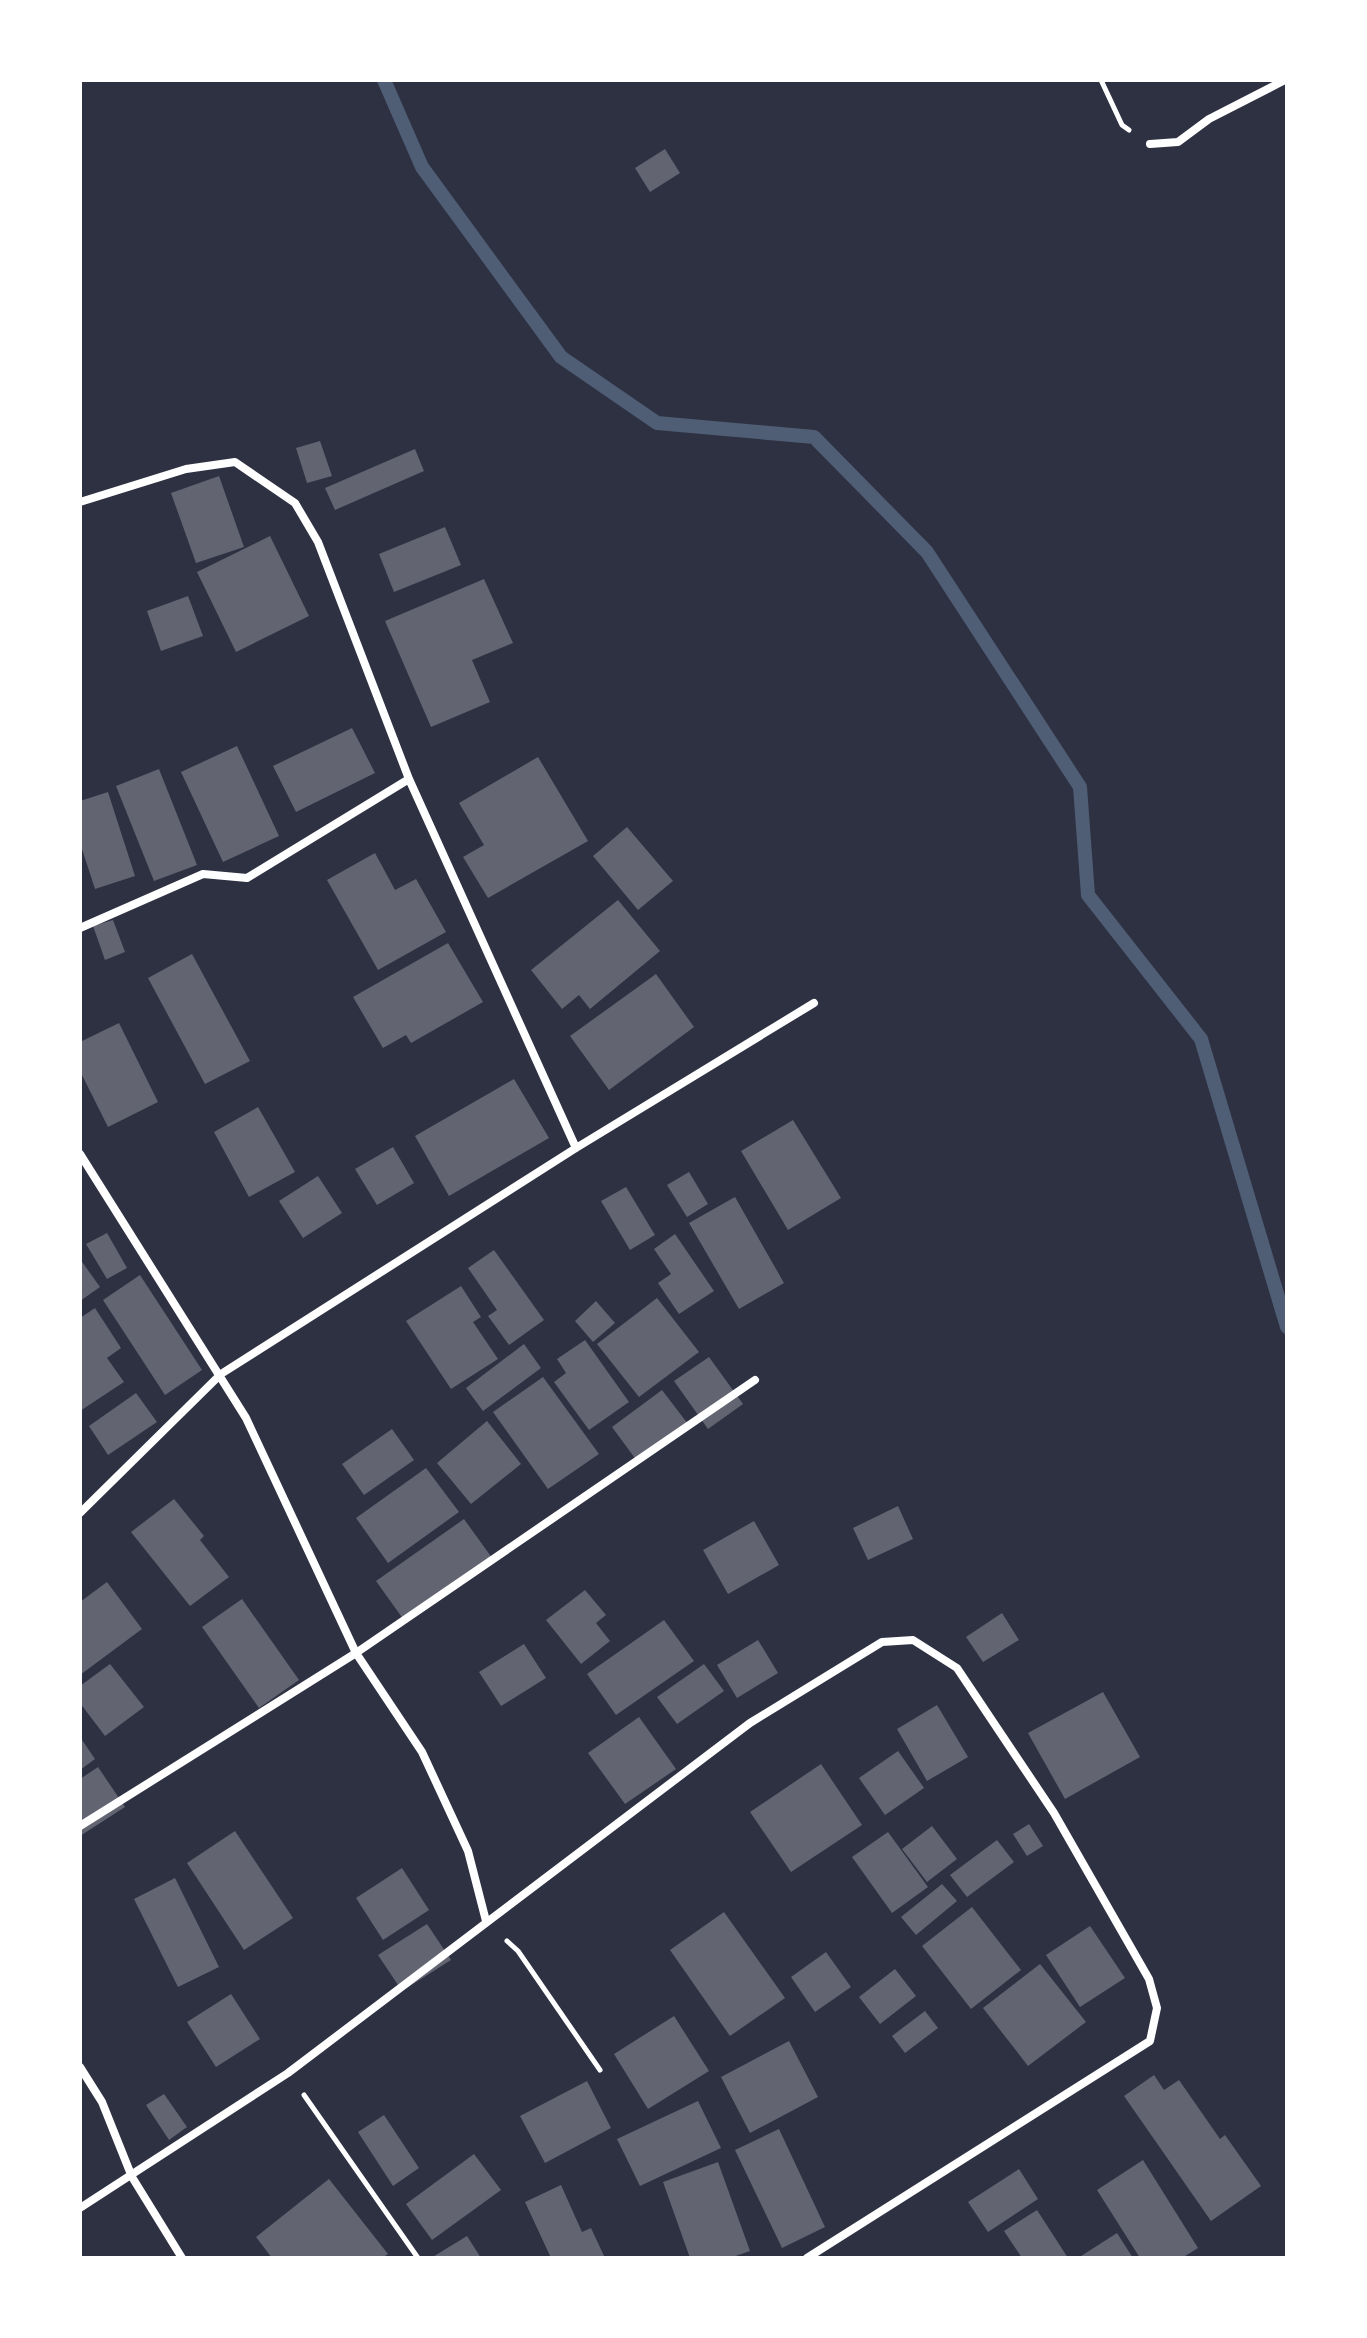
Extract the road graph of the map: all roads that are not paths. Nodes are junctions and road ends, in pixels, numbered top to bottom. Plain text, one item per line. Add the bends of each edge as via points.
1 (1285, 80) edge
2 (1150, 144) road end
3 (80, 502) edge
4 (409, 779) junction
5 (80, 928) edge
6 (814, 1003) dead end
7 (576, 1148) junction
8 (80, 1154) edge
9 (221, 1374) junction
10 (755, 1380) dead end
11 (80, 1513) edge
12 (356, 1653) junction
13 (80, 1826) edge
14 (486, 1921) junction
15 (80, 2067) edge
16 (132, 2177) junction
17 (80, 2208) edge
18 (182, 2258) edge
19 (807, 2258) edge

1 - 2 street via 1209,119 1178,142
3 - 4 street via 186,469 235,462 295,503 318,542
4 - 5 street via 247,878 203,874
4 - 7 street
6 - 7 street
7 - 9 street
8 - 9 street
9 - 11 street
9 - 12 street
10 - 12 street
12 - 13 street
12 - 14 street via 422,1752 468,1851
14 - 16 street via 288,2073
14 - 19 street via 750,1723 882,1642 913,1640 957,1668 1054,1813 1149,1979 1157,2008 1150,2041
15 - 16 street via 102,2102
16 - 17 street
16 - 18 street

